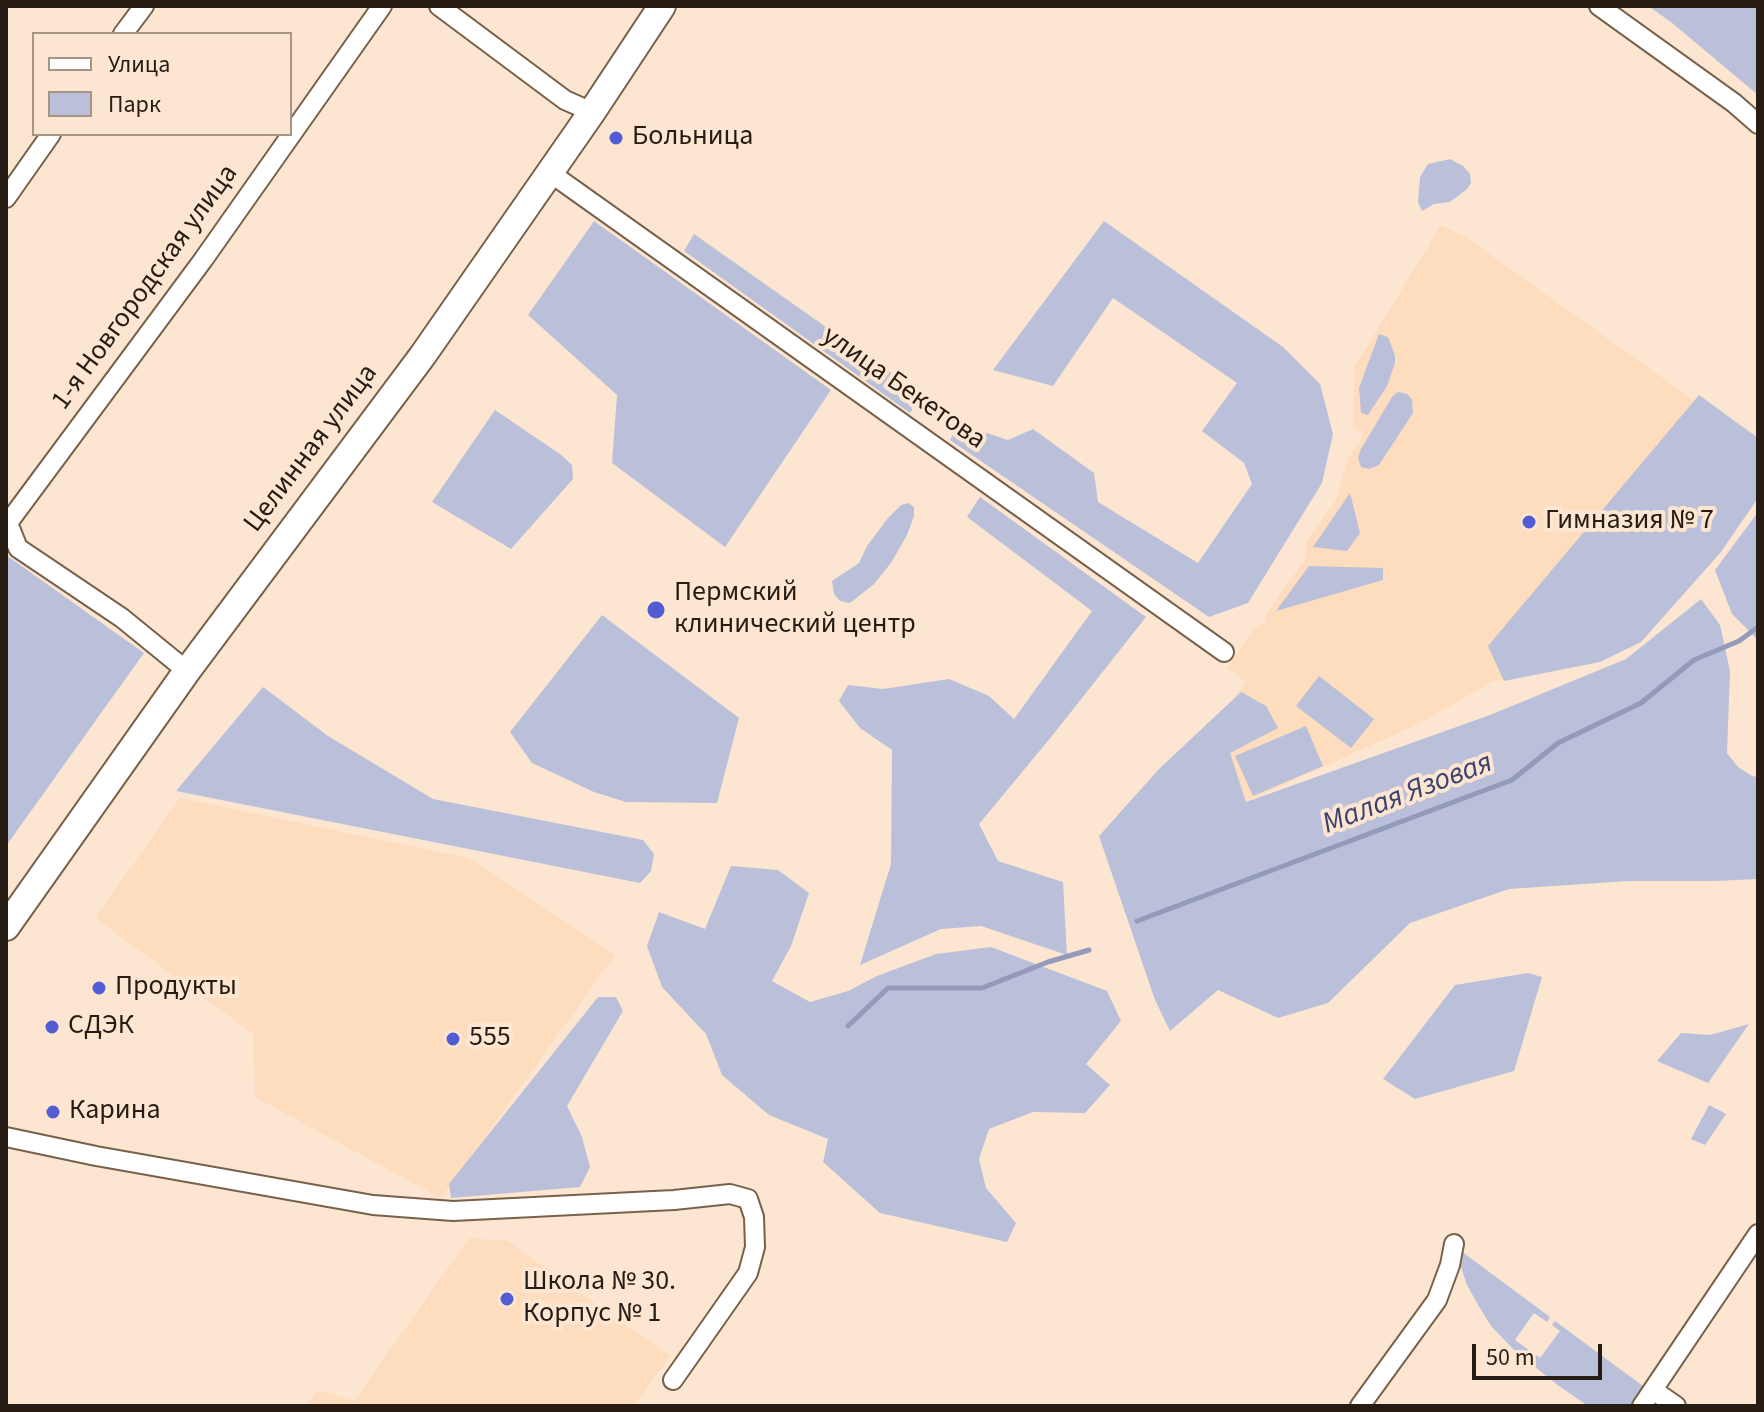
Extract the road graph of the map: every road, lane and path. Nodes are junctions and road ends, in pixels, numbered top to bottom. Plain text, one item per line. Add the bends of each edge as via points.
1 (144, 6) edge
2 (382, 6) edge
3 (439, 6) edge
4 (662, 6) edge
5 (1599, 6) edge
6 (124, 32) edge
7 (592, 112) junction
8 (1758, 124) edge
9 (292, 134) edge
10 (50, 136) edge
11 (290, 136) edge
12 (549, 172) junction
13 (6, 198) edge
14 (7, 521) edge
15 (1224, 652) dead end
16 (187, 671) junction
17 (6, 927) edge
18 (6, 1137) edge
19 (1758, 1234) edge
20 (1454, 1244) dead end
21 (673, 1380) dead end
22 (1653, 1390) junction
23 (1360, 1406) edge
24 (1642, 1406) edge
25 (1676, 1406) edge

1 - 6 street
2 - 9 street, 1-я Новгородская улица
3 - 7 street via 565,100
4 - 7 main road, Целинная улица
5 - 8 street
7 - 12 main road, Целинная улица
10 - 13 street
11 - 14 street, 1-я Новгородская улица
12 - 15 street, улица Бекетова
12 - 16 main road, Целинная улица via 423,355
14 - 16 street via 18,548 122,618
16 - 17 main road, Целинная улица
18 - 21 street via 373,1205 453,1211 730,1194 748,1199 755,1247 748,1273
19 - 22 street
20 - 23 street via 1437,1300
22 - 24 street
22 - 25 street

